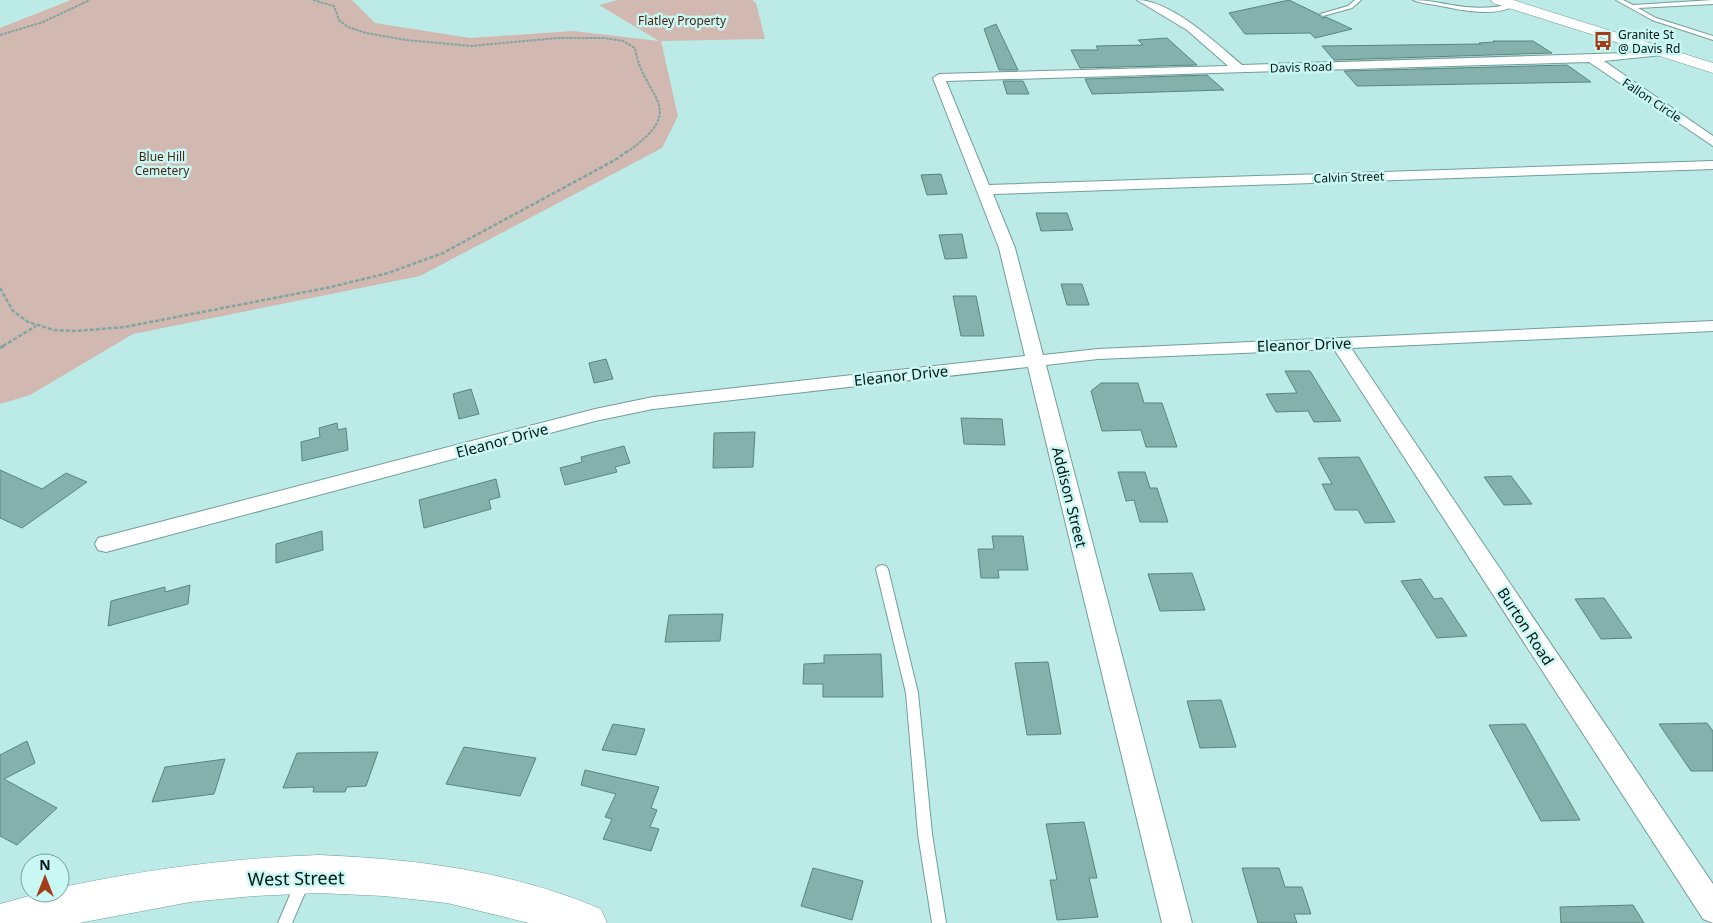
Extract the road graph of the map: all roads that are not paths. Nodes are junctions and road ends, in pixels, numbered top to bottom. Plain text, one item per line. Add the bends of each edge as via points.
1 (1142, 0) edge
2 (1358, 0) edge
3 (1416, 0) edge
4 (1498, 0) edge
5 (1619, 0) edge
6 (1703, 1) edge
7 (1713, 2) edge
8 (1514, 5) junction
9 (1631, 7) junction
10 (1323, 14) dead end
11 (1713, 38) edge
12 (1662, 52) junction
13 (1590, 58) junction
14 (1238, 68) junction
15 (1713, 68) edge
16 (939, 78) joint
17 (1713, 142) edge
18 (1713, 165) edge
19 (984, 190) junction
20 (1713, 326) edge
21 (1339, 343) junction
22 (1036, 360) junction
23 (106, 544) dead end
24 (882, 569) dead end
25 (306, 876) junction
26 (1713, 909) edge
27 (3, 923) edge
28 (284, 923) edge
29 (586, 923) edge
30 (939, 923) edge
31 (1177, 923) edge

1 - 14 street via 1191,28
2 - 10 lane via 1350,7
3 - 8 lane via 1481,11 1495,11
4 - 8 main road
5 - 9 lane
6 - 7 lane
6 - 9 lane
8 - 12 main road
9 - 11 lane via 1667,24
12 - 13 street, Davis Road via 1635,57
12 - 15 main road
13 - 14 street, Davis Road
13 - 17 street, Fallon Circle
14 - 16 street, Davis Road
16 - 19 street, Addison Street
18 - 19 street, Calvin Street
19 - 22 street, Addison Street via 1007,248
20 - 21 street, Eleanor Drive
21 - 22 street, Eleanor Drive via 1123,352
21 - 26 street, Burton Road
22 - 23 street, Eleanor Drive via 635,406
22 - 31 street, Addison Street
24 - 30 lane via 912,693 925,834
25 - 27 main road, West Street via 170,886 87,901
25 - 28 lane
25 - 29 main road, West Street via 444,884 507,897

